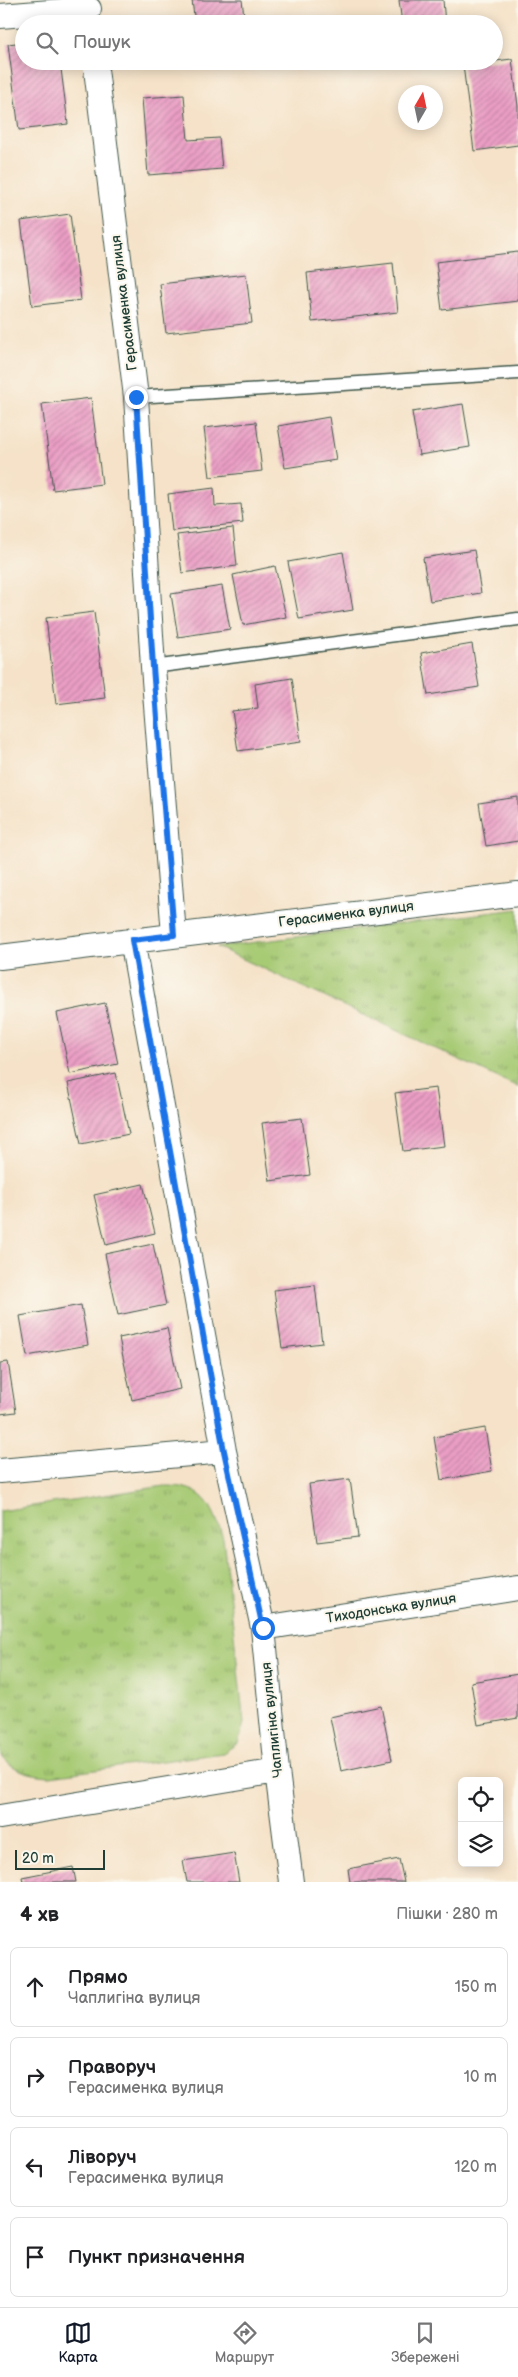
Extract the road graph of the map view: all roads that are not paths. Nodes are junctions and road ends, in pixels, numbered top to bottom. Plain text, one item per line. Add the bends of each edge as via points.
1 (89, 11) edge
2 (15, 15) edge
3 (18, 15) edge
4 (0, 16) edge
5 (96, 70) edge
6 (518, 373) edge
7 (136, 397) junction
8 (518, 619) edge
9 (153, 667) junction
10 (518, 894) edge
11 (174, 935) junction
12 (132, 940) junction
13 (0, 957) edge
14 (224, 1451) junction
15 (0, 1471) edge
16 (518, 1588) edge
17 (263, 1628) junction
18 (277, 1770) junction
19 (0, 1817) edge
20 (292, 1882) edge

1 - 3 street
2 - 4 street
5 - 7 street, Герасименка вулиця
6 - 7 lane
7 - 9 street, Герасименка вулиця
8 - 9 lane
9 - 11 street, Герасименка вулиця
10 - 11 street, Герасименка вулиця
11 - 12 street, Герасименка вулиця
12 - 13 street, Герасименка вулиця
12 - 14 street, Чаплигіна вулиця
14 - 15 street
14 - 17 street, Чаплигіна вулиця
16 - 17 street, Тиходонська вулиця
17 - 18 street, Чаплигіна вулиця
18 - 19 street
18 - 20 street, Чаплигіна вулиця

